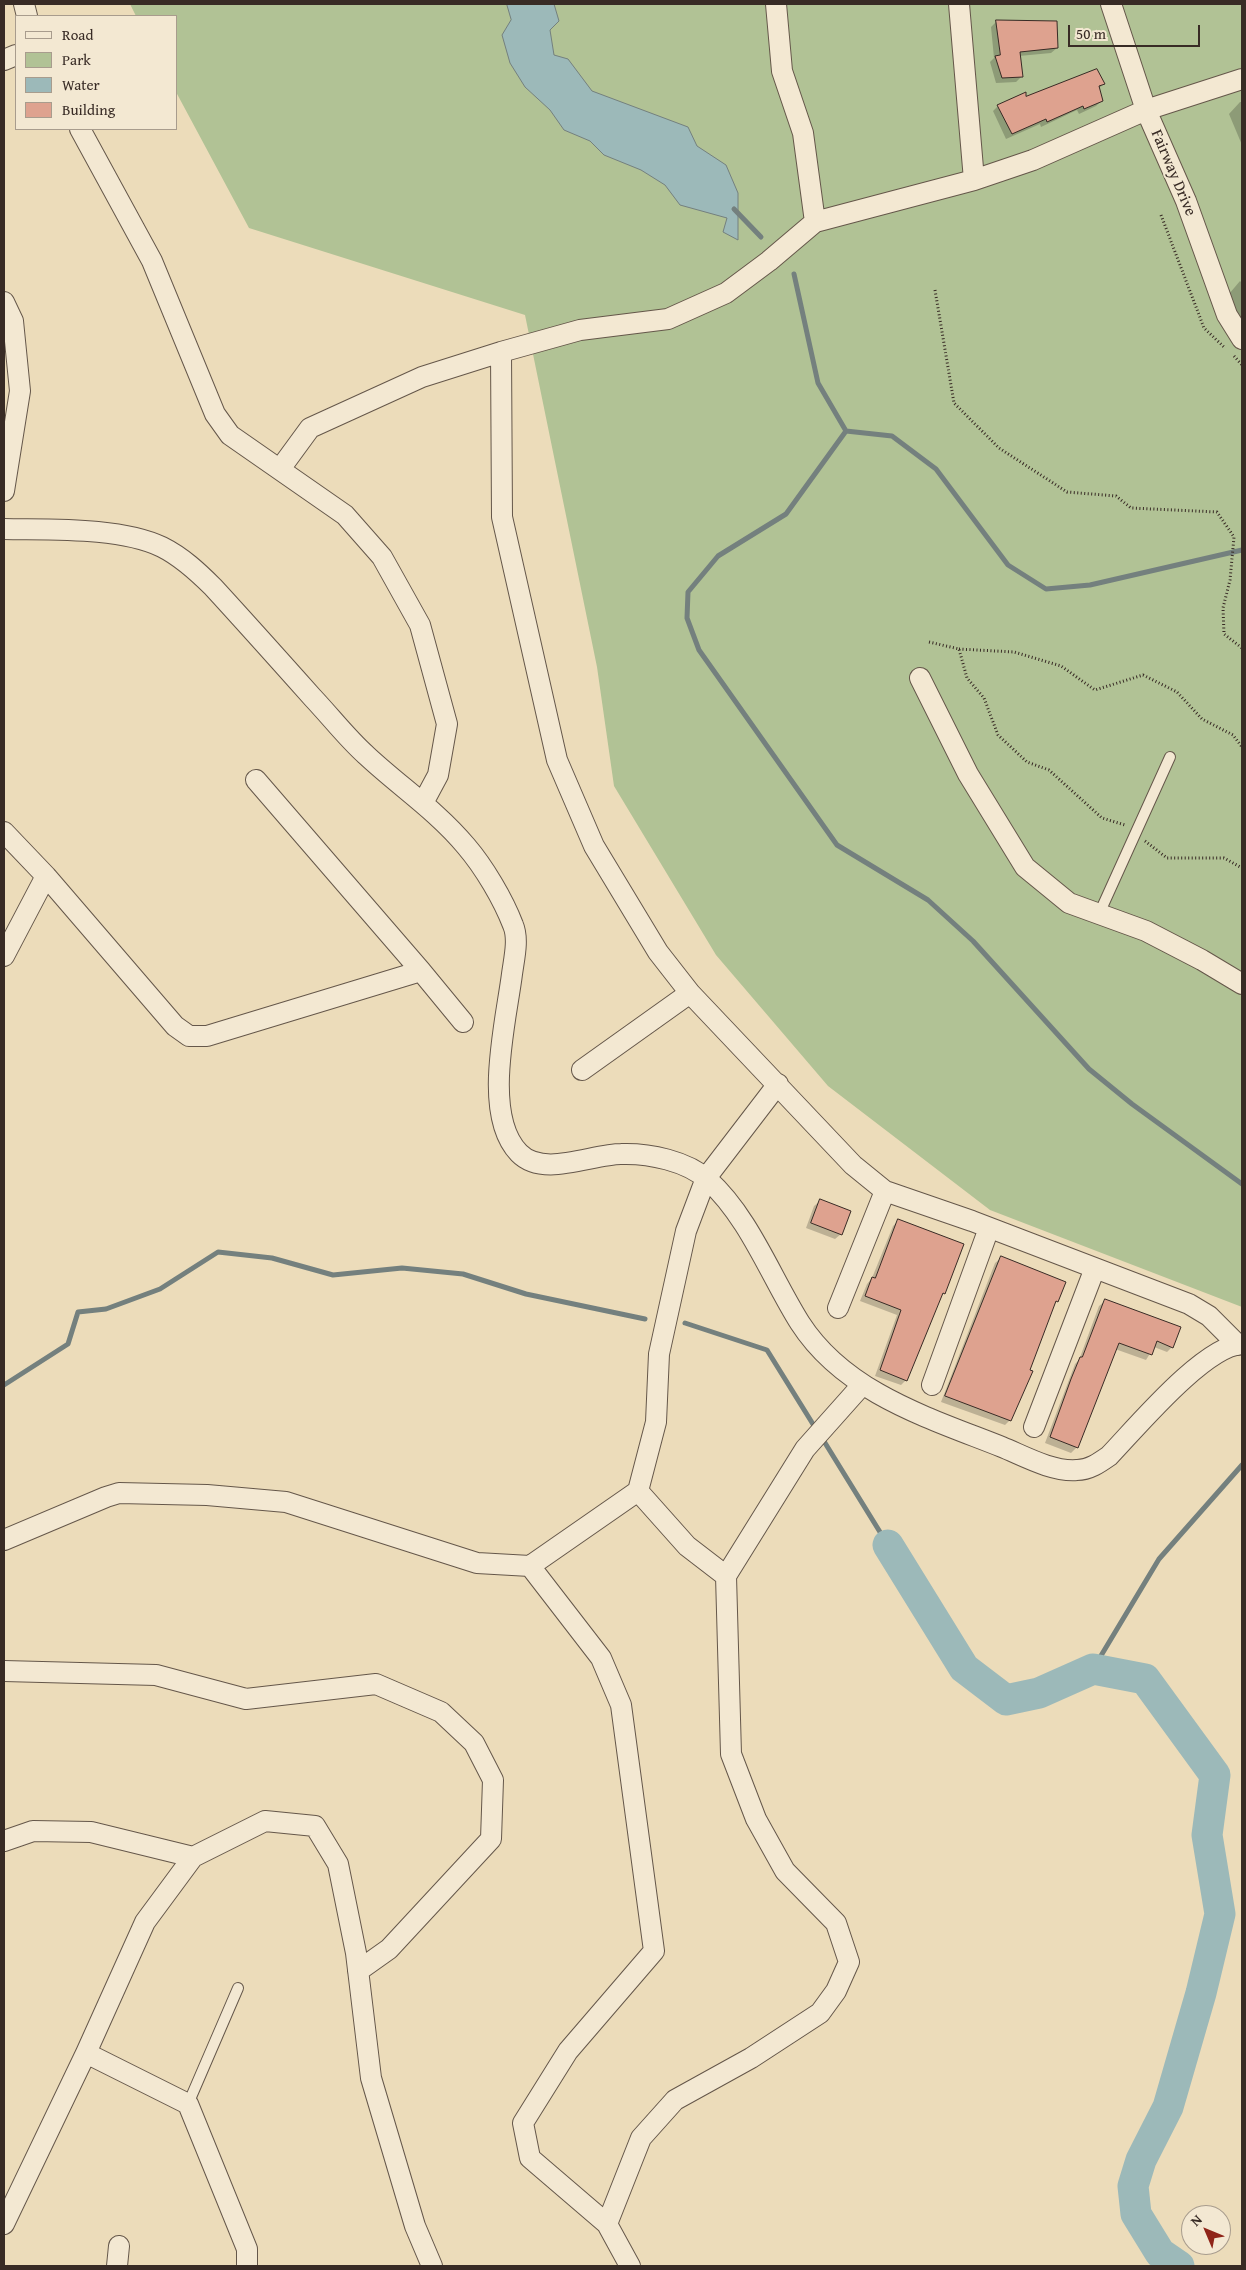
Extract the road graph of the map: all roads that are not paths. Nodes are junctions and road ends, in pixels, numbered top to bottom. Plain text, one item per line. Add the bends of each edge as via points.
1 (776, 4) edge
2 (959, 4) edge
3 (1111, 4) edge
4 (1242, 79) edge
5 (1146, 110) junction
6 (81, 130) edge
7 (974, 180) junction
8 (815, 222) junction
9 (4, 302) edge
10 (1242, 339) edge
11 (501, 352) junction
12 (280, 469) junction
13 (4, 491) edge
14 (4, 529) edge
15 (920, 678) dead end
16 (1170, 757) dead end
17 (256, 780) dead end
18 (423, 803) junction
19 (4, 832) edge
20 (46, 876) junction
21 (1099, 914) junction
22 (4, 956) edge
23 (421, 971) junction
24 (1242, 984) edge
25 (690, 993) junction
26 (463, 1022) dead end
27 (582, 1070) dead end
28 (778, 1084) junction
29 (706, 1178) junction
30 (885, 1190) junction
31 (989, 1228) junction
32 (1095, 1268) junction
33 (838, 1308) dead end
34 (1240, 1345) edge
35 (862, 1385) junction
36 (932, 1385) dead end
37 (1034, 1427) dead end
38 (638, 1491) junction
39 (4, 1540) edge
40 (530, 1566) junction
41 (726, 1576) junction
42 (4, 1671) edge
43 (4, 1841) edge
44 (193, 1857) junction
45 (358, 1971) junction
46 (238, 1988) dead end
47 (86, 2053) junction
48 (188, 2104) junction
49 (4, 2224) edge
50 (607, 2224) junction
51 (119, 2246) dead end
52 (117, 2266) edge
53 (247, 2266) edge
54 (432, 2266) edge
55 (630, 2266) edge

1 - 8 street via 782,71 803,133
2 - 7 street
3 - 5 street, Fairway Drive
4 - 5 street
5 - 7 street via 1033,160
5 - 10 street, Fairway Drive via 1186,201 1227,315
6 - 12 street via 152,261 215,414 230,435
7 - 8 street
8 - 11 street via 726,293 668,319 580,330
9 - 13 street via 13,321 20,391
11 - 12 street via 422,377 310,428
11 - 25 street via 502,517 557,760 594,846 658,952
12 - 18 street via 345,515 382,557 420,625 447,724 438,775
14 - 18 street via 131,537 162,547 191,565 365,755
15 - 21 street via 968,774 1025,867 1069,902
16 - 21 lane
17 - 23 street
18 - 29 street via 467,846 516,929 497,1096 503,1128 521,1156 538,1162 565,1164 621,1154 650,1156 682,1165
19 - 20 street
20 - 22 street
20 - 23 street via 175,1026 188,1036 207,1036
21 - 24 street via 1146,931
23 - 26 street
25 - 27 street
25 - 28 street
28 - 29 street
28 - 30 street via 853,1165
29 - 35 street via 727,1200 802,1326 830,1358
29 - 38 street via 686,1231 661,1345 656,1422
30 - 31 street
30 - 33 street
31 - 32 street
31 - 36 street
32 - 34 street via 1189,1304 1209,1316
32 - 37 street
34 - 35 street via 1212,1356 1190,1373 1108,1456 1094,1466 1077,1470 1030,1458 897,1404
35 - 41 street via 805,1449
38 - 40 street
38 - 41 street via 687,1546
39 - 40 street via 119,1493 207,1495 286,1502 477,1563
40 - 50 street via 601,1658 621,1705 654,1951 568,2051 523,2123 530,2158
41 - 50 street via 731,1754 756,1819 785,1871 836,1923 849,1962 836,1990 820,2012 750,2058 675,2100 641,2138
42 - 45 street via 156,1675 246,1699 376,1684 441,1712 474,1743 493,1780 491,1839 389,1949
43 - 44 street via 34,1832 91,1832
44 - 45 street via 265,1821 315,1826 338,1864
44 - 47 street via 145,1922
45 - 54 street via 371,2078 416,2226
46 - 48 lane
47 - 48 street
47 - 49 street
48 - 53 street via 248,2249
50 - 55 street
51 - 52 street

